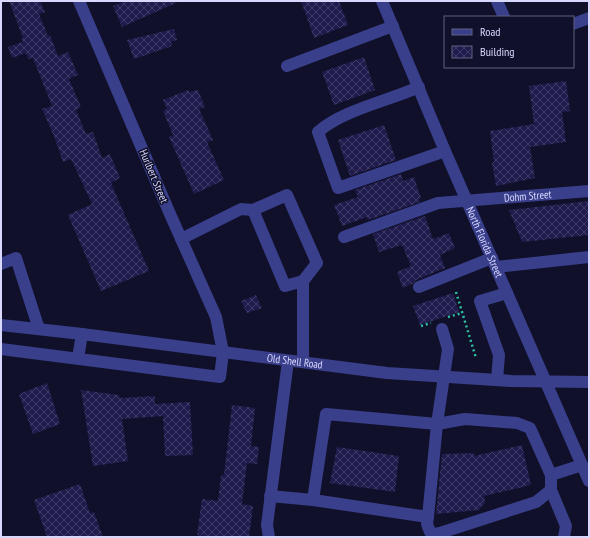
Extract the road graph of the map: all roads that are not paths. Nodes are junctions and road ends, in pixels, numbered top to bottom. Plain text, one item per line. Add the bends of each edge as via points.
1 (79, 1) edge
2 (382, 1) edge
3 (497, 1) edge
4 (504, 16) edge
5 (589, 18) edge
6 (574, 24) edge
7 (393, 26) junction
8 (287, 66) dead end
9 (419, 87) junction
10 (445, 151) junction
11 (589, 191) edge
12 (467, 201) junction
13 (253, 210) junction
14 (344, 237) dead end
15 (181, 239) junction
16 (589, 257) edge
17 (494, 263) junction
18 (1, 264) edge
19 (303, 281) junction
20 (418, 287) dead end
21 (507, 293) junction
22 (444, 324) road end
23 (1, 325) edge
24 (39, 329) junction
25 (82, 334) junction
26 (1, 349) edge
27 (223, 352) junction
28 (78, 358) junction
29 (288, 361) junction
30 (303, 362) junction
31 (444, 377) junction
32 (497, 380) junction
33 (546, 382) junction
34 (589, 382) edge
35 (437, 424) junction
36 (586, 474) edge
37 (551, 475) junction
38 (551, 490) junction
39 (270, 496) junction
40 (313, 500) junction
41 (428, 517) junction
42 (270, 537) edge
43 (564, 537) edge

1 - 15 street, Hurlbert Street
2 - 7 street, North Florida Street
3 - 4 street
5 - 6 street
7 - 8 street
7 - 9 street, North Florida Street
9 - 10 street, North Florida Street
9 - 10 street via 354,112 326,125 318,132 338,188
10 - 12 street, North Florida Street
11 - 12 street, Dohm Street
12 - 14 street, Dohm Street via 438,203
12 - 17 street, North Florida Street
13 - 15 street via 241,208
13 - 19 street via 285,286
13 - 19 street via 287,195 317,263
15 - 27 street, Hurlbert Street via 216,317
16 - 17 street
17 - 20 street
17 - 21 street, North Florida Street
18 - 24 street via 16,258
19 - 30 street
21 - 32 street via 480,301 499,355
21 - 33 street, North Florida Street
22 - 31 street via 448,349
23 - 24 street, Old Shell Road
24 - 25 street, Old Shell Road
25 - 27 street, Old Shell Road
25 - 28 street
26 - 28 street
27 - 28 street, Hurlbert Street via 220,377
27 - 29 street, Old Shell Road
29 - 30 street, Old Shell Road
29 - 39 street
30 - 31 street, Old Shell Road via 387,373
31 - 32 street, Old Shell Road
31 - 35 street
32 - 33 street, Old Shell Road
33 - 34 street, Old Shell Road
33 - 36 street, North Florida Street
35 - 37 street via 465,419 517,423 530,428
35 - 40 street via 326,414
35 - 41 street
36 - 37 street
37 - 38 street
38 - 41 street via 536,502 440,533 430,532
38 - 43 street via 566,526
39 - 40 street
39 - 42 street via 267,525
40 - 41 street

